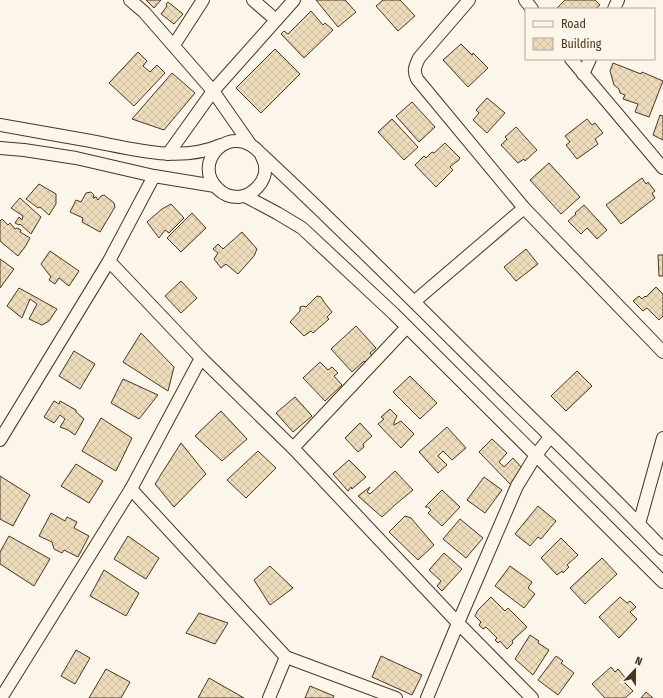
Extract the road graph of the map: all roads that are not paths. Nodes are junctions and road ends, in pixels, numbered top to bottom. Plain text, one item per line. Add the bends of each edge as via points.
1 (130, 0) edge
2 (203, 0) edge
3 (252, 0) edge
4 (294, 0) edge
5 (470, 0) edge
6 (524, 0) edge
7 (531, 8) edge
8 (276, 20) junction
9 (174, 45) junction
10 (572, 60) edge
11 (590, 60) edge
12 (583, 74) junction
13 (213, 91) junction
14 (0, 125) edge
15 (250, 144) junction
16 (222, 145) junction
17 (0, 148) edge
18 (168, 154) junction
19 (261, 154) junction
20 (663, 168) edge
21 (154, 176) junction
22 (215, 186) junction
23 (244, 196) junction
24 (524, 208) junction
25 (108, 261) junction
26 (415, 301) junction
27 (407, 326) junction
28 (663, 352) edge
29 (201, 358) junction
30 (550, 437) junction
31 (663, 438) edge
32 (0, 440) edge
33 (292, 448) junction
34 (536, 455) junction
35 (131, 489) junction
36 (639, 524) junction
37 (663, 549) edge
38 (663, 582) edge
39 (458, 623) junction
40 (286, 657) junction
41 (1, 698) edge
42 (269, 698) edge
43 (396, 698) edge
44 (427, 698) edge
45 (532, 698) edge

1 - 9 street
2 - 9 street
3 - 8 street
4 - 8 street
5 - 24 street via 419,58 414,72 421,85
6 - 7 street
8 - 13 street
9 - 13 street
10 - 12 street
11 - 12 street
12 - 20 street
13 - 15 street
13 - 18 street
14 - 18 street
15 - 16 street via 231,141
15 - 19 street
16 - 18 street via 199,152
16 - 22 street via 214,153 209,164 210,176
17 - 21 street via 76,158
19 - 23 street via 265,166 264,179 256,190
19 - 26 street
21 - 22 street
21 - 25 street
22 - 23 street via 228,196
23 - 27 street via 302,228
24 - 26 street
24 - 28 street
25 - 29 street
25 - 32 street
26 - 30 street
27 - 33 street
27 - 34 street
29 - 33 street
29 - 35 street
30 - 34 street
30 - 36 street
31 - 36 street
33 - 39 street
34 - 38 street
34 - 39 street via 517,486
35 - 40 street
35 - 41 street
36 - 37 street
39 - 44 street
39 - 45 street
40 - 42 street
40 - 43 street

